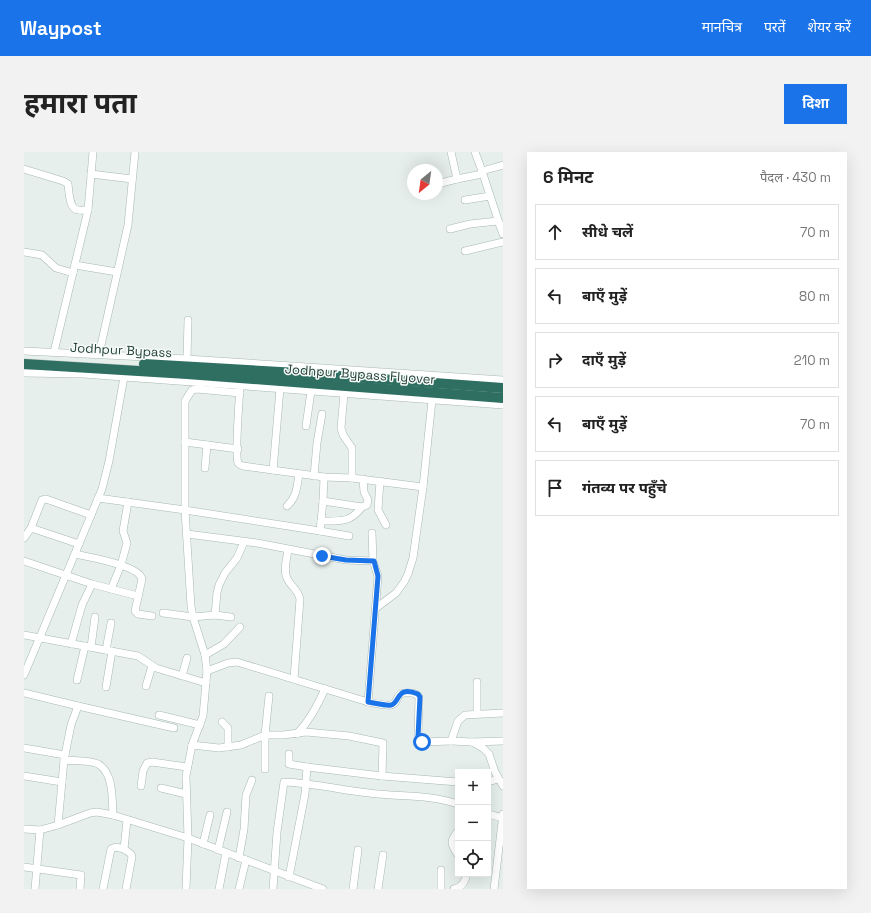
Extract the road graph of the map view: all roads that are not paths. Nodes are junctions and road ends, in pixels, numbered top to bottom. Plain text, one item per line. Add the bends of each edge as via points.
1 (93, 152) edge
2 (134, 152) edge
3 (451, 152) edge
4 (476, 152) edge
5 (503, 166) edge
6 (24, 169) edge
7 (482, 172) junction
8 (91, 174) junction
9 (132, 179) junction
10 (457, 179) junction
11 (443, 182) edge
12 (490, 196) junction
13 (465, 200) dead end
14 (88, 210) junction
15 (500, 224) edge
16 (450, 229) dead end
17 (503, 234) edge
18 (503, 242) edge
19 (466, 251) dead end
20 (24, 252) edge
21 (75, 264) junction
22 (117, 272) junction
23 (72, 273) junction
24 (188, 320) dead end
25 (24, 351) edge
26 (54, 352) junction
27 (99, 354) junction
28 (24, 358) edge
29 (187, 359) junction
30 (228, 361) junction
31 (24, 364) edge
32 (24, 373) edge
33 (216, 373) junction
34 (124, 377) junction
35 (503, 380) edge
36 (242, 382) junction
37 (229, 385) junction
38 (503, 388) edge
39 (280, 389) junction
40 (311, 391) junction
41 (344, 394) junction
42 (503, 398) edge
43 (432, 400) junction
44 (503, 405) edge
45 (322, 414) dead end
46 (306, 426) dead end
47 (185, 442) junction
48 (207, 445) junction
49 (238, 449) junction
50 (204, 468) dead end
51 (273, 470) junction
52 (299, 474) junction
53 (314, 476) junction
54 (324, 477) junction
55 (352, 478) junction
56 (363, 479) junction
57 (380, 482) junction
58 (423, 487) junction
59 (98, 498) junction
60 (323, 501) junction
61 (128, 502) junction
62 (287, 506) dead end
63 (362, 507) junction
64 (185, 510) junction
65 (91, 515) junction
66 (321, 521) junction
67 (386, 525) dead end
68 (31, 528) junction
69 (320, 531) junction
70 (372, 533) dead end
71 (187, 534) junction
72 (348, 536) dead end
73 (24, 538) edge
74 (244, 542) junction
75 (79, 544) junction
76 (288, 550) junction
77 (75, 554) junction
78 (24, 561) edge
79 (374, 561) junction
80 (121, 565) junction
81 (66, 574) junction
82 (92, 584) junction
83 (111, 589) junction
84 (138, 596) junction
85 (376, 608) junction
86 (162, 613) dead end
87 (215, 615) junction
88 (152, 616) dead end
89 (193, 617) junction
90 (231, 617) dead end
91 (95, 618) dead end
92 (111, 623) dead end
93 (240, 627) dead end
94 (24, 635) edge
95 (40, 638) junction
96 (71, 644) junction
97 (88, 647) junction
98 (109, 651) junction
99 (205, 655) junction
100 (187, 658) dead end
101 (152, 666) junction
102 (207, 671) junction
103 (24, 675) edge
104 (182, 676) junction
105 (294, 679) junction
106 (78, 680) dead end
107 (476, 682) dead end
108 (206, 683) junction
109 (146, 686) dead end
110 (106, 687) dead end
111 (325, 689) junction
112 (24, 693) edge
113 (269, 696) dead end
114 (368, 702) junction
115 (78, 706) junction
116 (503, 713) edge
117 (477, 714) junction
118 (159, 715) dead end
119 (222, 722) dead end
120 (200, 725) junction
121 (174, 728) dead end
122 (297, 734) junction
123 (265, 735) junction
124 (503, 741) edge
125 (451, 742) junction
126 (472, 742) junction
127 (192, 745) junction
128 (228, 747) junction
129 (24, 748) edge
130 (289, 754) dead end
131 (64, 758) junction
132 (188, 767) junction
133 (307, 767) junction
134 (265, 769) dead end
135 (490, 769) edge
136 (24, 776) edge
137 (382, 776) junction
138 (252, 780) dead end
139 (62, 782) junction
140 (455, 782) edge
141 (491, 782) edge
142 (306, 783) junction
143 (141, 786) dead end
144 (503, 786) edge
145 (160, 788) dead end
146 (186, 794) junction
147 (455, 803) edge
148 (227, 812) dead end
149 (113, 815) junction
150 (210, 815) dead end
151 (491, 815) edge
152 (503, 817) edge
153 (128, 820) junction
154 (58, 825) junction
155 (24, 829) edge
156 (40, 830) junction
157 (455, 835) edge
158 (188, 838) junction
159 (203, 844) junction
160 (124, 849) junction
161 (218, 850) junction
162 (358, 850) dead end
163 (455, 850) edge
164 (226, 853) junction
165 (382, 855) dead end
166 (243, 859) junction
167 (24, 867) edge
168 (37, 869) junction
169 (441, 870) dead end
170 (275, 871) junction
171 (289, 876) junction
172 (466, 877) edge
173 (304, 886) edge
174 (35, 889) edge
175 (80, 889) edge
176 (103, 889) edge
177 (126, 889) edge
178 (186, 889) edge
179 (219, 889) edge
180 (239, 889) edge
181 (273, 889) edge
182 (323, 889) edge
183 (353, 889) edge
184 (378, 889) edge
185 (442, 889) edge
186 (454, 889) edge
187 (494, 889) edge

1 - 8 street
2 - 9 street
3 - 10 street
4 - 7 street
5 - 7 street
6 - 14 street via 68,184 74,208
7 - 10 street
7 - 12 street
8 - 9 street
8 - 14 street
9 - 22 street via 128,225
10 - 11 street
12 - 13 street
12 - 15 street
14 - 21 street
15 - 16 street
15 - 17 street
18 - 19 street
20 - 23 street via 42,255 56,268
21 - 22 street
21 - 23 street
22 - 27 street
23 - 26 street
24 - 29 street
25 - 26 street
26 - 27 street
27 - 29 street
28 - 33 highway, Jodhpur Bypass
29 - 30 street
30 - 33 highway
30 - 35 street
31 - 33 highway, Jodhpur Bypass
32 - 34 street
33 - 36 highway, Jodhpur Bypass Flyover
33 - 37 highway
34 - 37 street
34 - 59 street via 109,461
36 - 37 street
36 - 38 highway, Jodhpur Bypass Flyover
36 - 39 street
36 - 42 highway, Jodhpur Bypass Flyover
36 - 47 street via 192,390 185,401
36 - 49 street
39 - 40 street
39 - 51 street
40 - 41 street
40 - 46 street
41 - 43 street
41 - 55 street via 341,428 352,448
43 - 44 street
43 - 58 street
45 - 53 street
47 - 48 street
47 - 64 street
48 - 49 street
48 - 50 street
49 - 51 street via 240,465
51 - 52 street
52 - 53 street
52 - 62 street via 296,495
53 - 54 street
54 - 55 street
54 - 60 street
55 - 56 street
56 - 57 street
56 - 63 street via 368,503
57 - 58 street
57 - 67 street via 378,510
58 - 85 street via 413,558 408,574 396,593
59 - 61 street
59 - 65 street
60 - 63 street
60 - 66 street
61 - 64 street
61 - 80 street via 123,531 128,541
63 - 66 street via 349,519
64 - 69 street
64 - 71 street
65 - 68 street via 46,499 42,500
65 - 75 street
66 - 69 street
68 - 73 street
68 - 75 street
69 - 72 street
70 - 79 street
71 - 74 street
71 - 89 street
74 - 76 street
74 - 87 street via 238,558 219,585
75 - 77 street
76 - 79 street via 346,560
76 - 105 street via 285,574 300,599
77 - 80 street
77 - 81 street
78 - 81 street
79 - 85 street via 378,576
80 - 83 street
80 - 84 street via 141,576
81 - 82 street
81 - 95 street
82 - 83 street
82 - 96 street via 82,605
83 - 84 street
84 - 88 street via 134,611
85 - 114 street
86 - 89 street
87 - 89 street
87 - 90 street
89 - 99 street
91 - 97 street
92 - 98 street
93 - 99 street via 224,644
94 - 95 street
95 - 96 street
95 - 103 street
96 - 97 street
97 - 98 street
97 - 106 street
98 - 101 street via 138,656
98 - 110 street
99 - 102 street
100 - 104 street
101 - 104 street
101 - 109 street
102 - 105 street via 237,662
102 - 108 street
104 - 108 street
105 - 111 street
107 - 117 street
108 - 120 street
111 - 114 street
111 - 122 street via 313,714
112 - 115 street
113 - 123 street
114 - 125 street via 392,705 403,692 416,693 420,697 419,739 422,742
115 - 121 street
115 - 131 street
116 - 117 street
117 - 125 street via 466,715 458,721
118 - 120 street
119 - 128 street via 228,728
120 - 127 street
122 - 123 street
122 - 137 street via 306,732 349,736 384,743
123 - 128 street via 241,745
123 - 134 street
124 - 126 street
125 - 126 street
126 - 135 street via 489,754
127 - 128 street
127 - 132 street
129 - 131 street
130 - 133 street via 289,764
131 - 139 street
131 - 149 street via 93,762 103,768 110,782
132 - 143 street via 147,763
132 - 146 street
133 - 137 street
133 - 142 street
136 - 139 street
137 - 140 street
138 - 166 street via 246,795
139 - 154 street
141 - 144 street
142 - 147 street
142 - 170 street via 284,782
142 - 171 street
145 - 146 street
146 - 158 street
148 - 161 street
149 - 153 street
149 - 154 street via 90,813
150 - 159 street
151 - 152 street
152 - 187 street
153 - 158 street
153 - 160 street
154 - 156 street
155 - 156 street
156 - 168 street
157 - 163 street via 451,841
158 - 159 street
158 - 178 street
159 - 161 street
160 - 176 street via 111,849
160 - 177 street via 132,857
161 - 164 street
162 - 183 street
164 - 166 street
164 - 179 street
165 - 184 street
166 - 170 street
166 - 180 street
167 - 168 street
168 - 174 street
168 - 175 street via 81,875
169 - 185 street
170 - 171 street
170 - 181 street
171 - 173 street
172 - 186 street via 461,886
173 - 182 street

